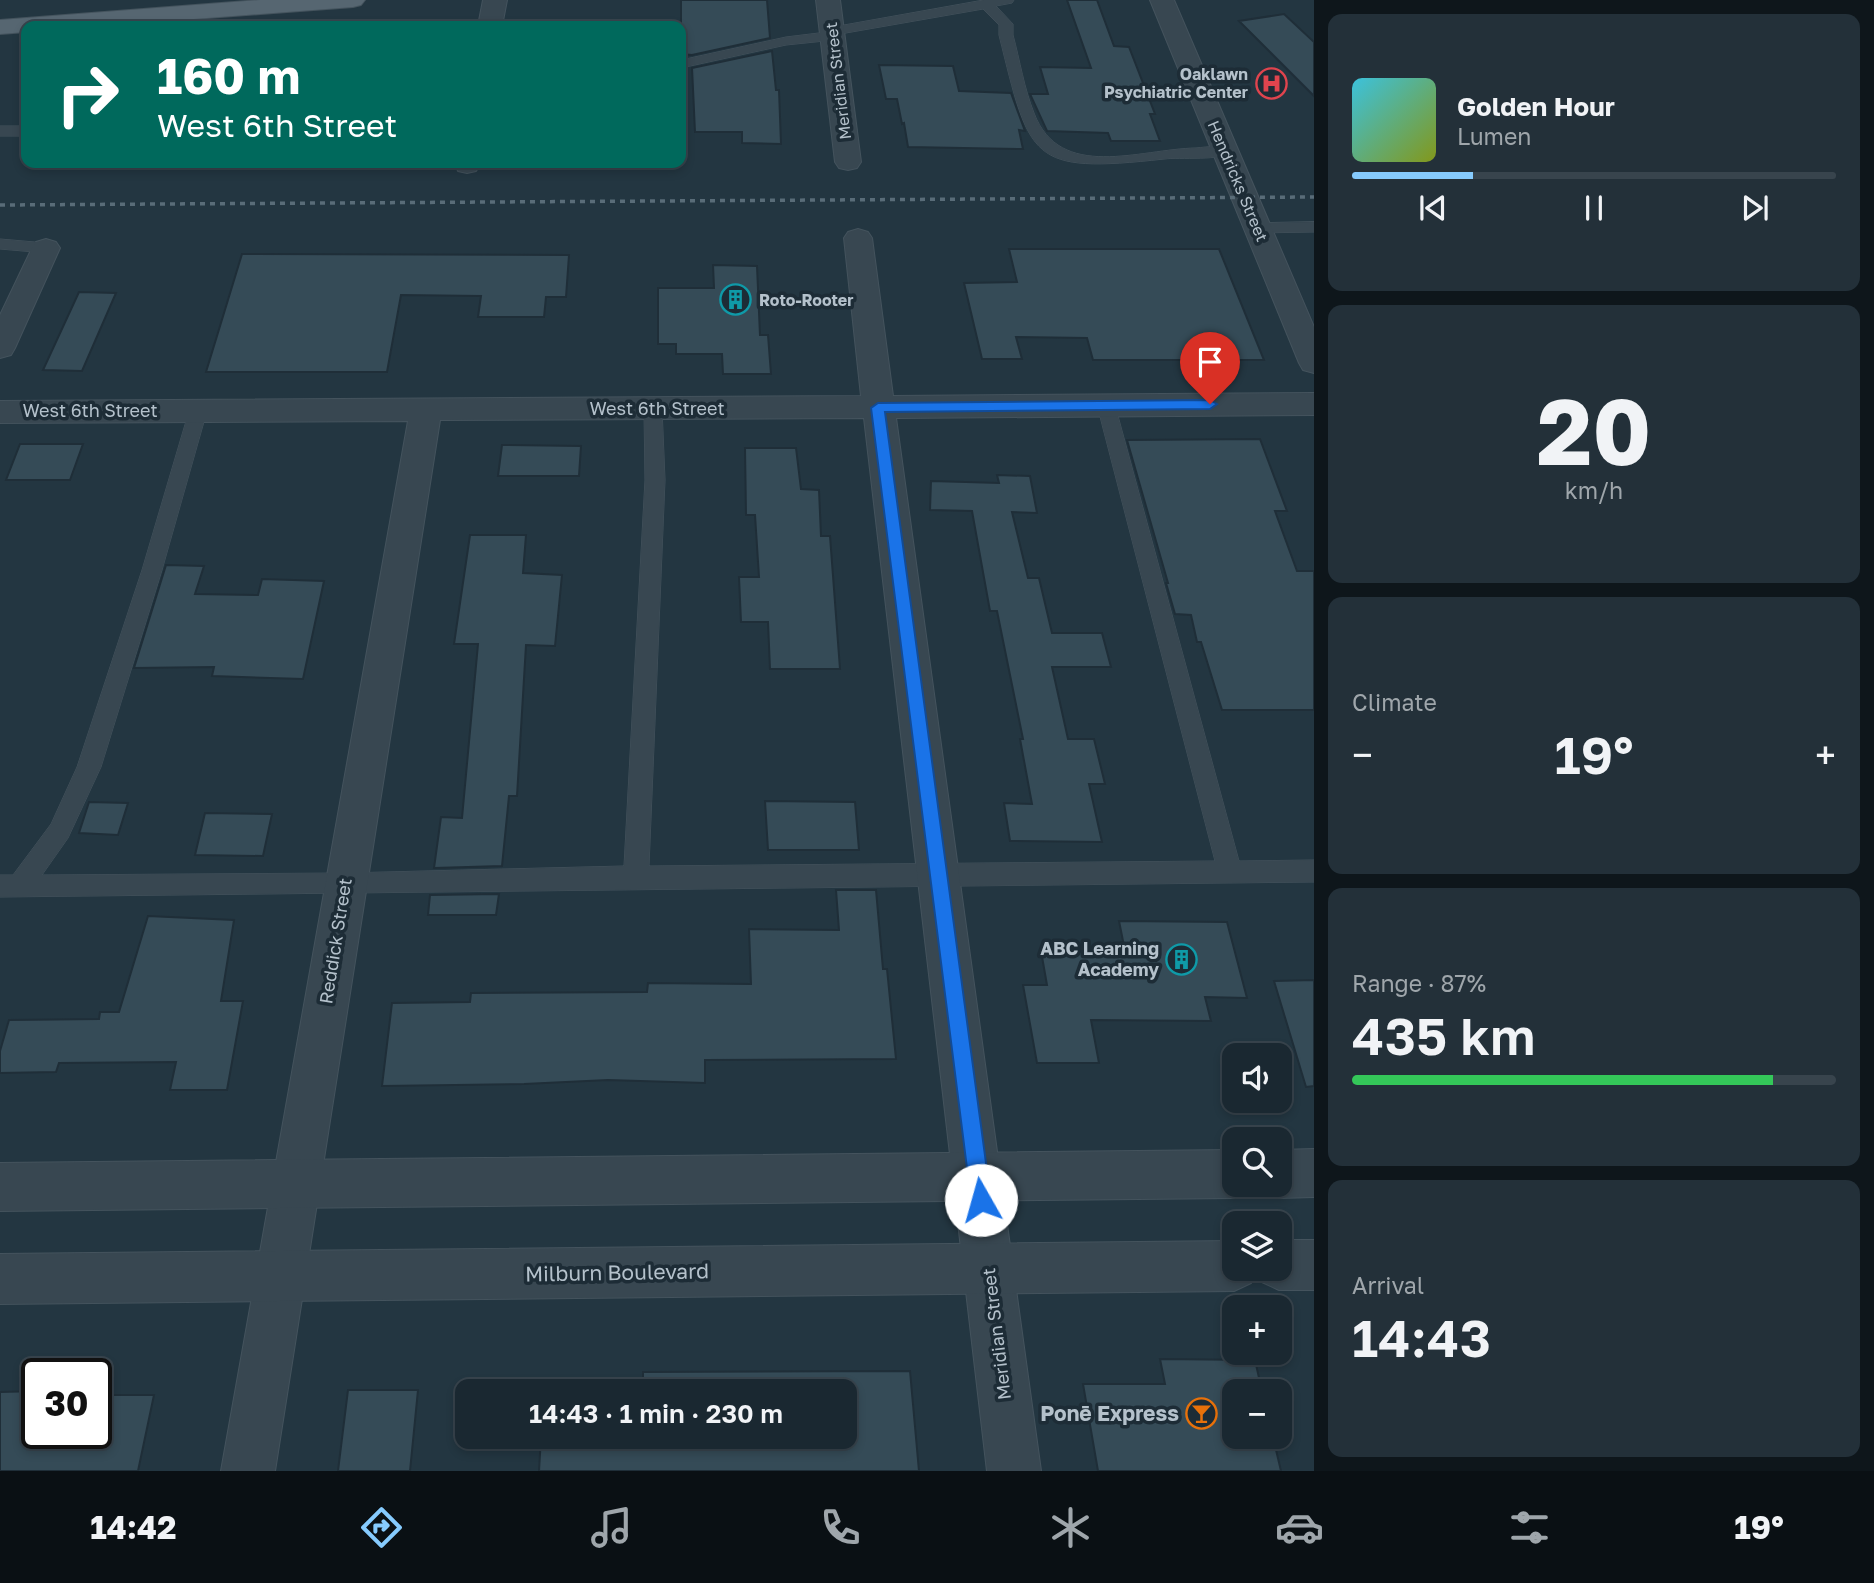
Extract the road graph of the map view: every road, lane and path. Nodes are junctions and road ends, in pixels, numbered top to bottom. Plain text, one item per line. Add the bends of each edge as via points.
1 (353, 0) edge
2 (495, 0) edge
3 (828, 0) edge
4 (1007, 0) edge
5 (1162, 0) edge
6 (986, 4) junction
7 (150, 21) edge
8 (491, 21) edge
9 (21, 26) edge
10 (0, 27) edge
11 (833, 34) junction
12 (686, 63) edge
13 (0, 131) edge
14 (21, 131) edge
15 (1224, 152) junction
16 (848, 162) dead end
17 (1314, 227) edge
18 (1257, 228) junction
19 (858, 238) dead end
20 (0, 244) edge
21 (46, 248) joint
22 (0, 348) edge
23 (1314, 363) edge
24 (1314, 404) edge
25 (1106, 405) junction
26 (878, 408) junction
27 (653, 409) junction
28 (426, 410) junction
29 (198, 411) junction
30 (0, 412) edge
31 (1314, 871) edge
32 (1230, 872) junction
33 (937, 874) junction
34 (636, 877) junction
35 (345, 884) junction
36 (9, 886) edge
37 (1314, 1173) edge
38 (1222, 1174) edge
39 (1292, 1174) edge
40 (979, 1177) junction
41 (296, 1184) junction
42 (0, 1187) edge
43 (1292, 1265) edge
44 (1314, 1265) edge
45 (1222, 1266) edge
46 (989, 1269) junction
47 (280, 1277) junction
48 (0, 1279) edge
49 (248, 1471) edge
50 (1014, 1471) edge

1 - 7 main road
2 - 8 street
3 - 11 street, Meridian Street
4 - 6 lane
5 - 15 street, Hendricks Street
6 - 11 lane
6 - 15 lane via 1006,24 1030,122 1051,150 1081,160 1109,161
9 - 10 main road
11 - 12 lane
11 - 16 street, Meridian Street
13 - 14 lane
15 - 18 street, Hendricks Street
17 - 18 lane
18 - 23 street, Hendricks Street
19 - 26 street, Meridian Street
20 - 21 lane
21 - 22 street
24 - 25 street, West 6th Street
25 - 26 street, West 6th Street
25 - 32 lane
26 - 27 street, West 6th Street
26 - 33 street, Meridian Street
27 - 28 street, West 6th Street
27 - 34 lane via 655,480
28 - 29 street, West 6th Street
28 - 35 street, Reddick Street
29 - 30 street, West 6th Street
29 - 36 lane via 89,767 60,831
31 - 32 lane
32 - 33 lane
33 - 34 lane
33 - 40 street, Meridian Street
34 - 35 lane
35 - 36 lane
35 - 41 street, Reddick Street
37 - 39 street
38 - 40 street
40 - 41 street
40 - 46 street, Meridian Street
41 - 42 street
41 - 47 street, Reddick Street
43 - 44 street
45 - 46 street, Milburn Boulevard
46 - 47 street, Milburn Boulevard
46 - 50 street, Meridian Street
47 - 48 street, Milburn Boulevard
47 - 49 street, Reddick Street

